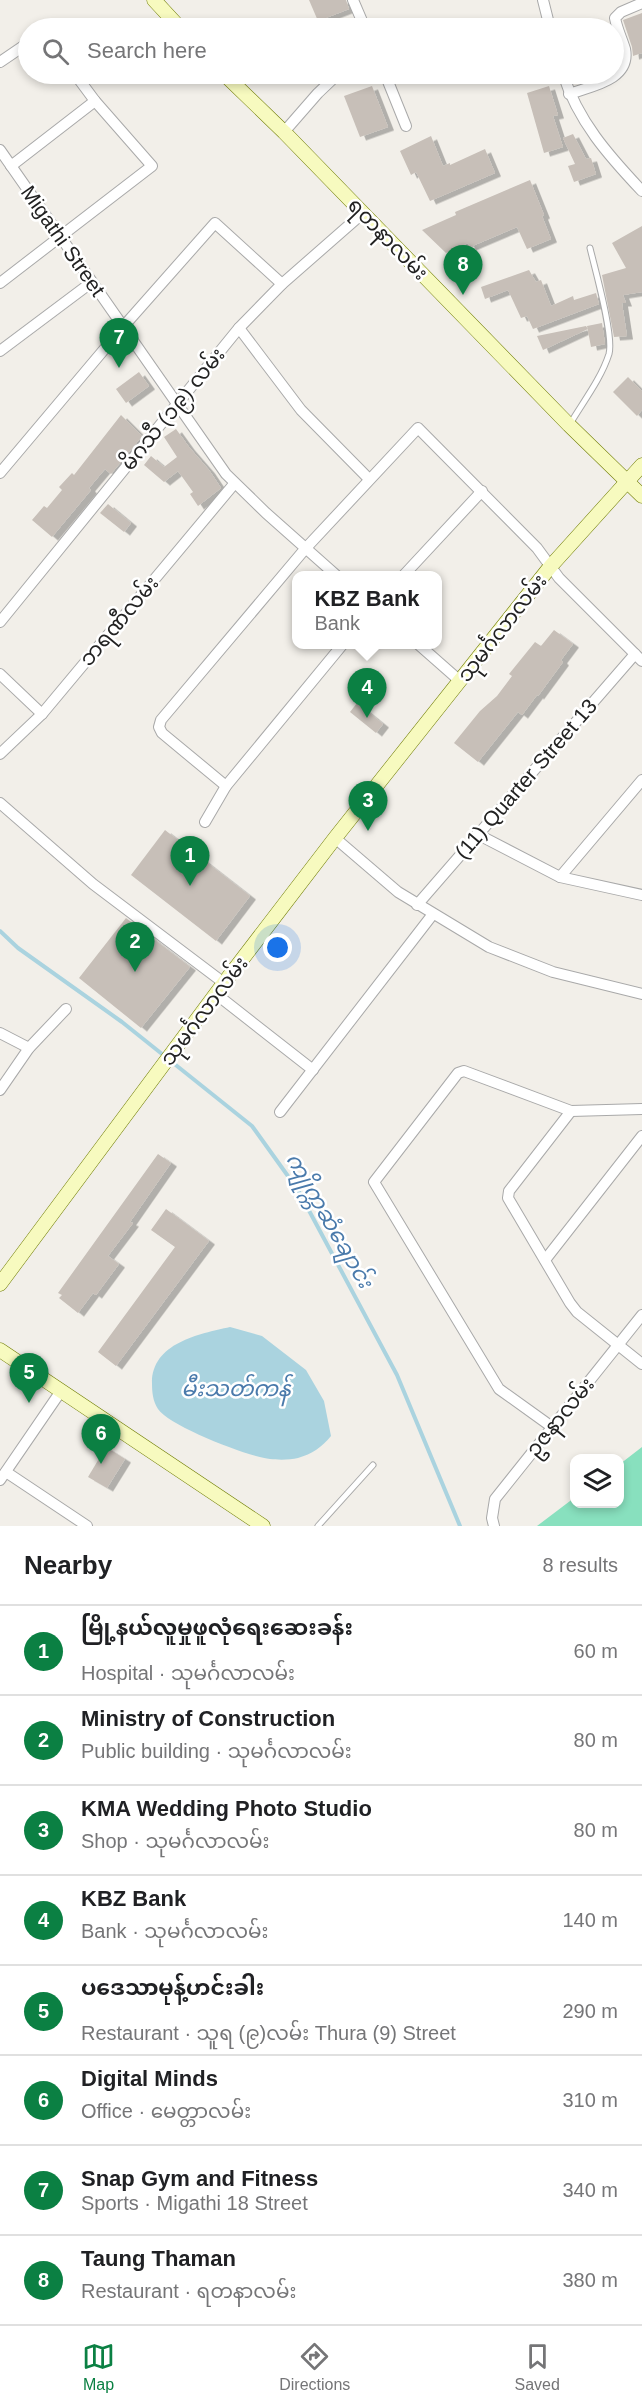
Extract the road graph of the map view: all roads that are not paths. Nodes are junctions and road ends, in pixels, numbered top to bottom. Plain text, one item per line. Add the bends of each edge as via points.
1 (154, 0) edge
2 (353, 0) edge
3 (543, 0) edge
4 (642, 3) edge
5 (171, 18) edge
6 (361, 18) edge
7 (548, 18) edge
8 (615, 18) edge
9 (624, 47) edge
10 (18, 50) edge
11 (0, 62) edge
12 (624, 67) edge
13 (83, 84) edge
14 (234, 84) edge
15 (327, 84) edge
16 (389, 84) edge
17 (566, 84) edge
18 (594, 84) edge
19 (569, 94) junction
20 (95, 100) junction
21 (406, 126) dead end
22 (284, 132) junction
23 (0, 150) edge
24 (11, 166) junction
25 (642, 191) edge
26 (363, 213) junction
27 (61, 236) junction
28 (590, 248) dead end
29 (92, 282) junction
30 (0, 283) edge
31 (282, 285) junction
32 (123, 327) junction
33 (239, 328) junction
34 (0, 351) edge
35 (176, 403) junction
36 (569, 425) junction
37 (642, 465) edge
38 (0, 473) edge
39 (369, 479) junction
40 (628, 481) junction
41 (234, 484) junction
42 (482, 491) junction
43 (642, 496) edge
44 (306, 549) junction
45 (550, 567) junction
46 (331, 571) edge
47 (408, 571) edge
48 (0, 622) edge
49 (340, 649) edge
50 (423, 649) edge
51 (638, 657) edge
52 (0, 674) edge
53 (460, 681) junction
54 (42, 714) junction
55 (0, 754) edge
56 (642, 780) edge
57 (226, 786) junction
58 (0, 803) edge
59 (205, 822) dead end
60 (477, 834) junction
61 (335, 838) junction
62 (560, 877) junction
63 (642, 895) edge
64 (417, 905) junction
65 (433, 914) junction
66 (220, 988) junction
67 (642, 994) edge
68 (66, 1010) dead end
69 (0, 1033) edge
70 (29, 1048) junction
71 (313, 1070) junction
72 (0, 1090) edge
73 (642, 1109) edge
74 (280, 1112) dead end
75 (571, 1112) junction
76 (642, 1136) edge
77 (545, 1260) junction
78 (0, 1284) edge
79 (642, 1315) edge
80 (618, 1344) junction
81 (0, 1350) edge
82 (642, 1364) edge
83 (61, 1391) junction
84 (552, 1427) junction
85 (373, 1466) dead end
86 (3, 1476) edge
87 (258, 1525) edge
88 (87, 1526) edge
89 (318, 1526) edge
90 (494, 1526) edge

1 - 5 main road
2 - 6 street
3 - 7 street
4 - 8 street
9 - 12 street
10 - 11 street
13 - 20 street
14 - 22 main road, ရတနာလမ်း
15 - 22 street
16 - 21 street
17 - 19 street
18 - 19 street
19 - 25 street via 592,135
20 - 24 street
20 - 27 street via 152,166
22 - 26 main road, ရတနာလမ်း
23 - 24 street, Migathi Street
24 - 27 street, Migathi Street
26 - 31 street, မိဂသီ (၁၉) လမ်း
26 - 36 main road, ရတနာလမ်း
27 - 29 street, Migathi Street
27 - 30 street
28 - 36 lane via 606,315 610,352
29 - 32 street, Migathi Street
29 - 34 street
31 - 32 street via 215,223
31 - 33 street, မိဂသီ (၁၉) လမ်း
32 - 35 street, Migathi Street
32 - 38 street
33 - 35 street, မိဂသီ (၁၉) လမ်း
33 - 39 street via 297,404
35 - 41 street, Migathi Street
35 - 48 street, မိဂသီ (၁၉) လမ်း
36 - 40 main road, ရတနာလမ်း
37 - 40 main road, သုမင်္ဂလာလမ်း
39 - 42 street via 418,428
39 - 44 street
40 - 43 main road, ရတနာလမ်း
40 - 45 main road, သုမင်္ဂလာလမ်း
41 - 44 street, Migathi Street
41 - 54 street, ဘရဏီလမ်း
42 - 45 street
42 - 47 street
44 - 46 street, Migathi Street
44 - 57 street via 161,720 162,733
45 - 51 street
45 - 53 main road, သုမင်္ဂလာလမ်း
49 - 57 street
50 - 53 street
51 - 60 street, (11) Quarter Street 13
52 - 54 street
53 - 61 main road, သုမင်္ဂလာလမ်း
54 - 55 street, ဘရဏီလမ်း
56 - 62 street
57 - 59 street
58 - 66 street
60 - 62 street
60 - 64 street, (11) Quarter Street 13
61 - 64 street
61 - 66 main road, သုမင်္ဂလာလမ်း
62 - 63 street
64 - 65 street
65 - 67 street via 520,960
65 - 71 street
66 - 71 street
66 - 78 main road, သုမင်္ဂလာလမ်း
68 - 70 street
69 - 70 street
70 - 72 street
71 - 74 street
73 - 75 street
75 - 77 street via 508,1194
75 - 84 street via 464,1071 458,1073 374,1182 499,1389
76 - 77 street
77 - 80 street via 577,1312
79 - 80 street, ဥဇနာလမ်း
80 - 82 street
80 - 84 street, ဥဇနာလမ်း
81 - 83 main road
83 - 86 street
83 - 87 main road
84 - 90 street, ဥဇနာလမ်း via 495,1499
85 - 89 lane
86 - 88 street

